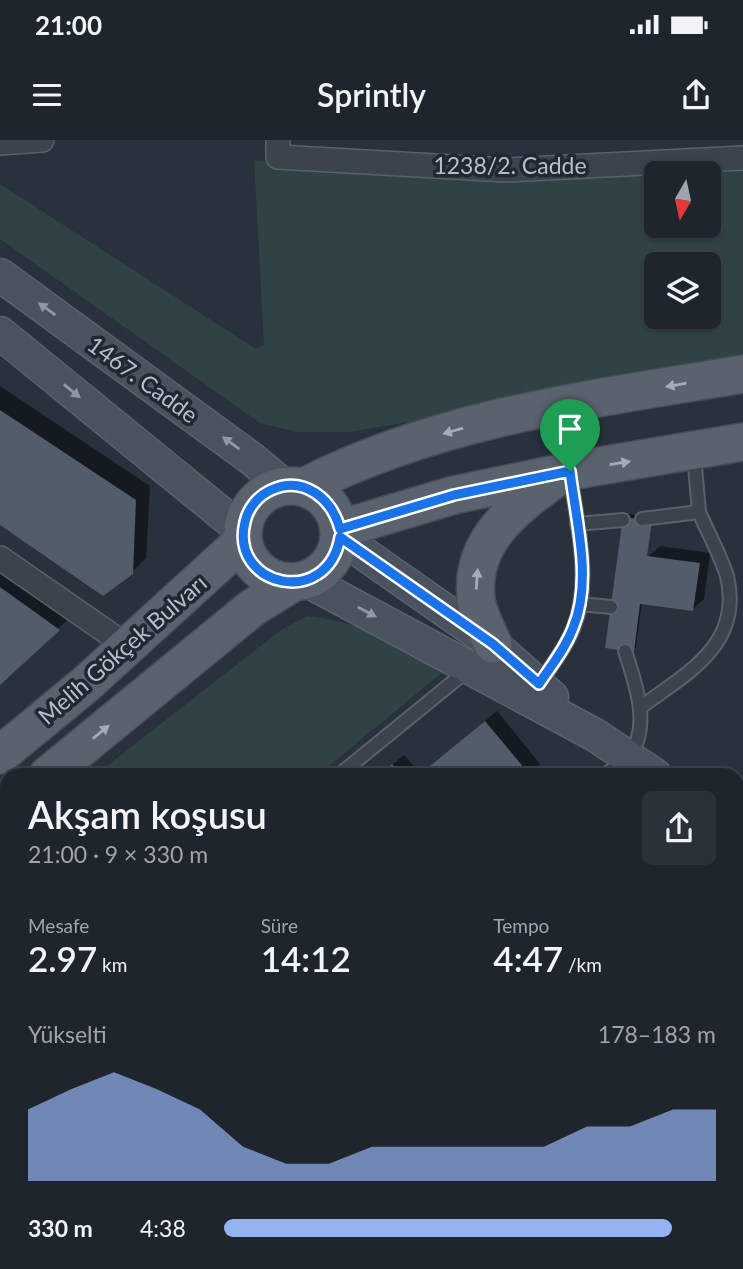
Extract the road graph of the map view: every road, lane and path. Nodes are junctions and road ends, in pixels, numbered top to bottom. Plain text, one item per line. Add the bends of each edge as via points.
1 (42, 140) edge
2 (0, 143) edge
3 (278, 148) edge
4 (743, 158) edge
5 (0, 275) edge
6 (0, 333) edge
7 (743, 374) edge
8 (743, 442) edge
9 (694, 451) junction
10 (568, 472) junction
11 (294, 487) junction
12 (699, 512) junction
13 (642, 519) dead end
14 (623, 520) dead end
15 (577, 524) junction
16 (340, 533) junction
17 (243, 536) junction
18 (0, 558) edge
19 (299, 581) junction
20 (580, 604) junction
21 (611, 607) dead end
22 (127, 646) junction
23 (625, 651) dead end
24 (482, 655) junction
25 (539, 684) junction
26 (640, 707) junction
27 (595, 735) junction
28 (0, 755) edge
29 (616, 766) edge
30 (57, 768) edge
31 (348, 768) edge

1 - 2 street
3 - 4 street, 1238/2. Cadde via 506,170
11 -> 5 street, 1467. Cadde
6 -> 17 street, 1467. Cadde
7 -> 11 main road via 529,410 407,444
8 - 9 main road
10 -> 9 main road
9 - 12 lane
10 - 15 lane
10 - 16 main road via 454,495
24 -> 10 main road via 475,599 477,569 489,535
11 - 16 main road, 1467. Cadde via 328,503
11 - 17 main road via 260,497 251,507
12 - 13 lane
12 - 26 lane via 727,578 731,610 727,631 710,655
14 - 15 lane
15 - 20 lane
16 - 19 main road via 326,568
16 - 24 street, 1467. Cadde
17 - 19 main road, 1467. Cadde via 257,568 273,579
17 - 22 main road, Melih Gökçek Bulvarı
18 - 22 street
19 -> 24 street, 1467. Cadde
30 -> 19 main road, Melih Gökçek Bulvarı via 252,608
20 - 21 lane
20 - 25 lane via 574,627
22 - 28 main road, Melih Gökçek Bulvarı
23 - 26 lane
24 - 25 street, 1467. Cadde
24 - 27 street, 1467. Cadde
24 - 31 lane
25 - 27 street, 1467. Cadde
26 - 29 lane via 639,732
27 - 29 street, 1467. Cadde

